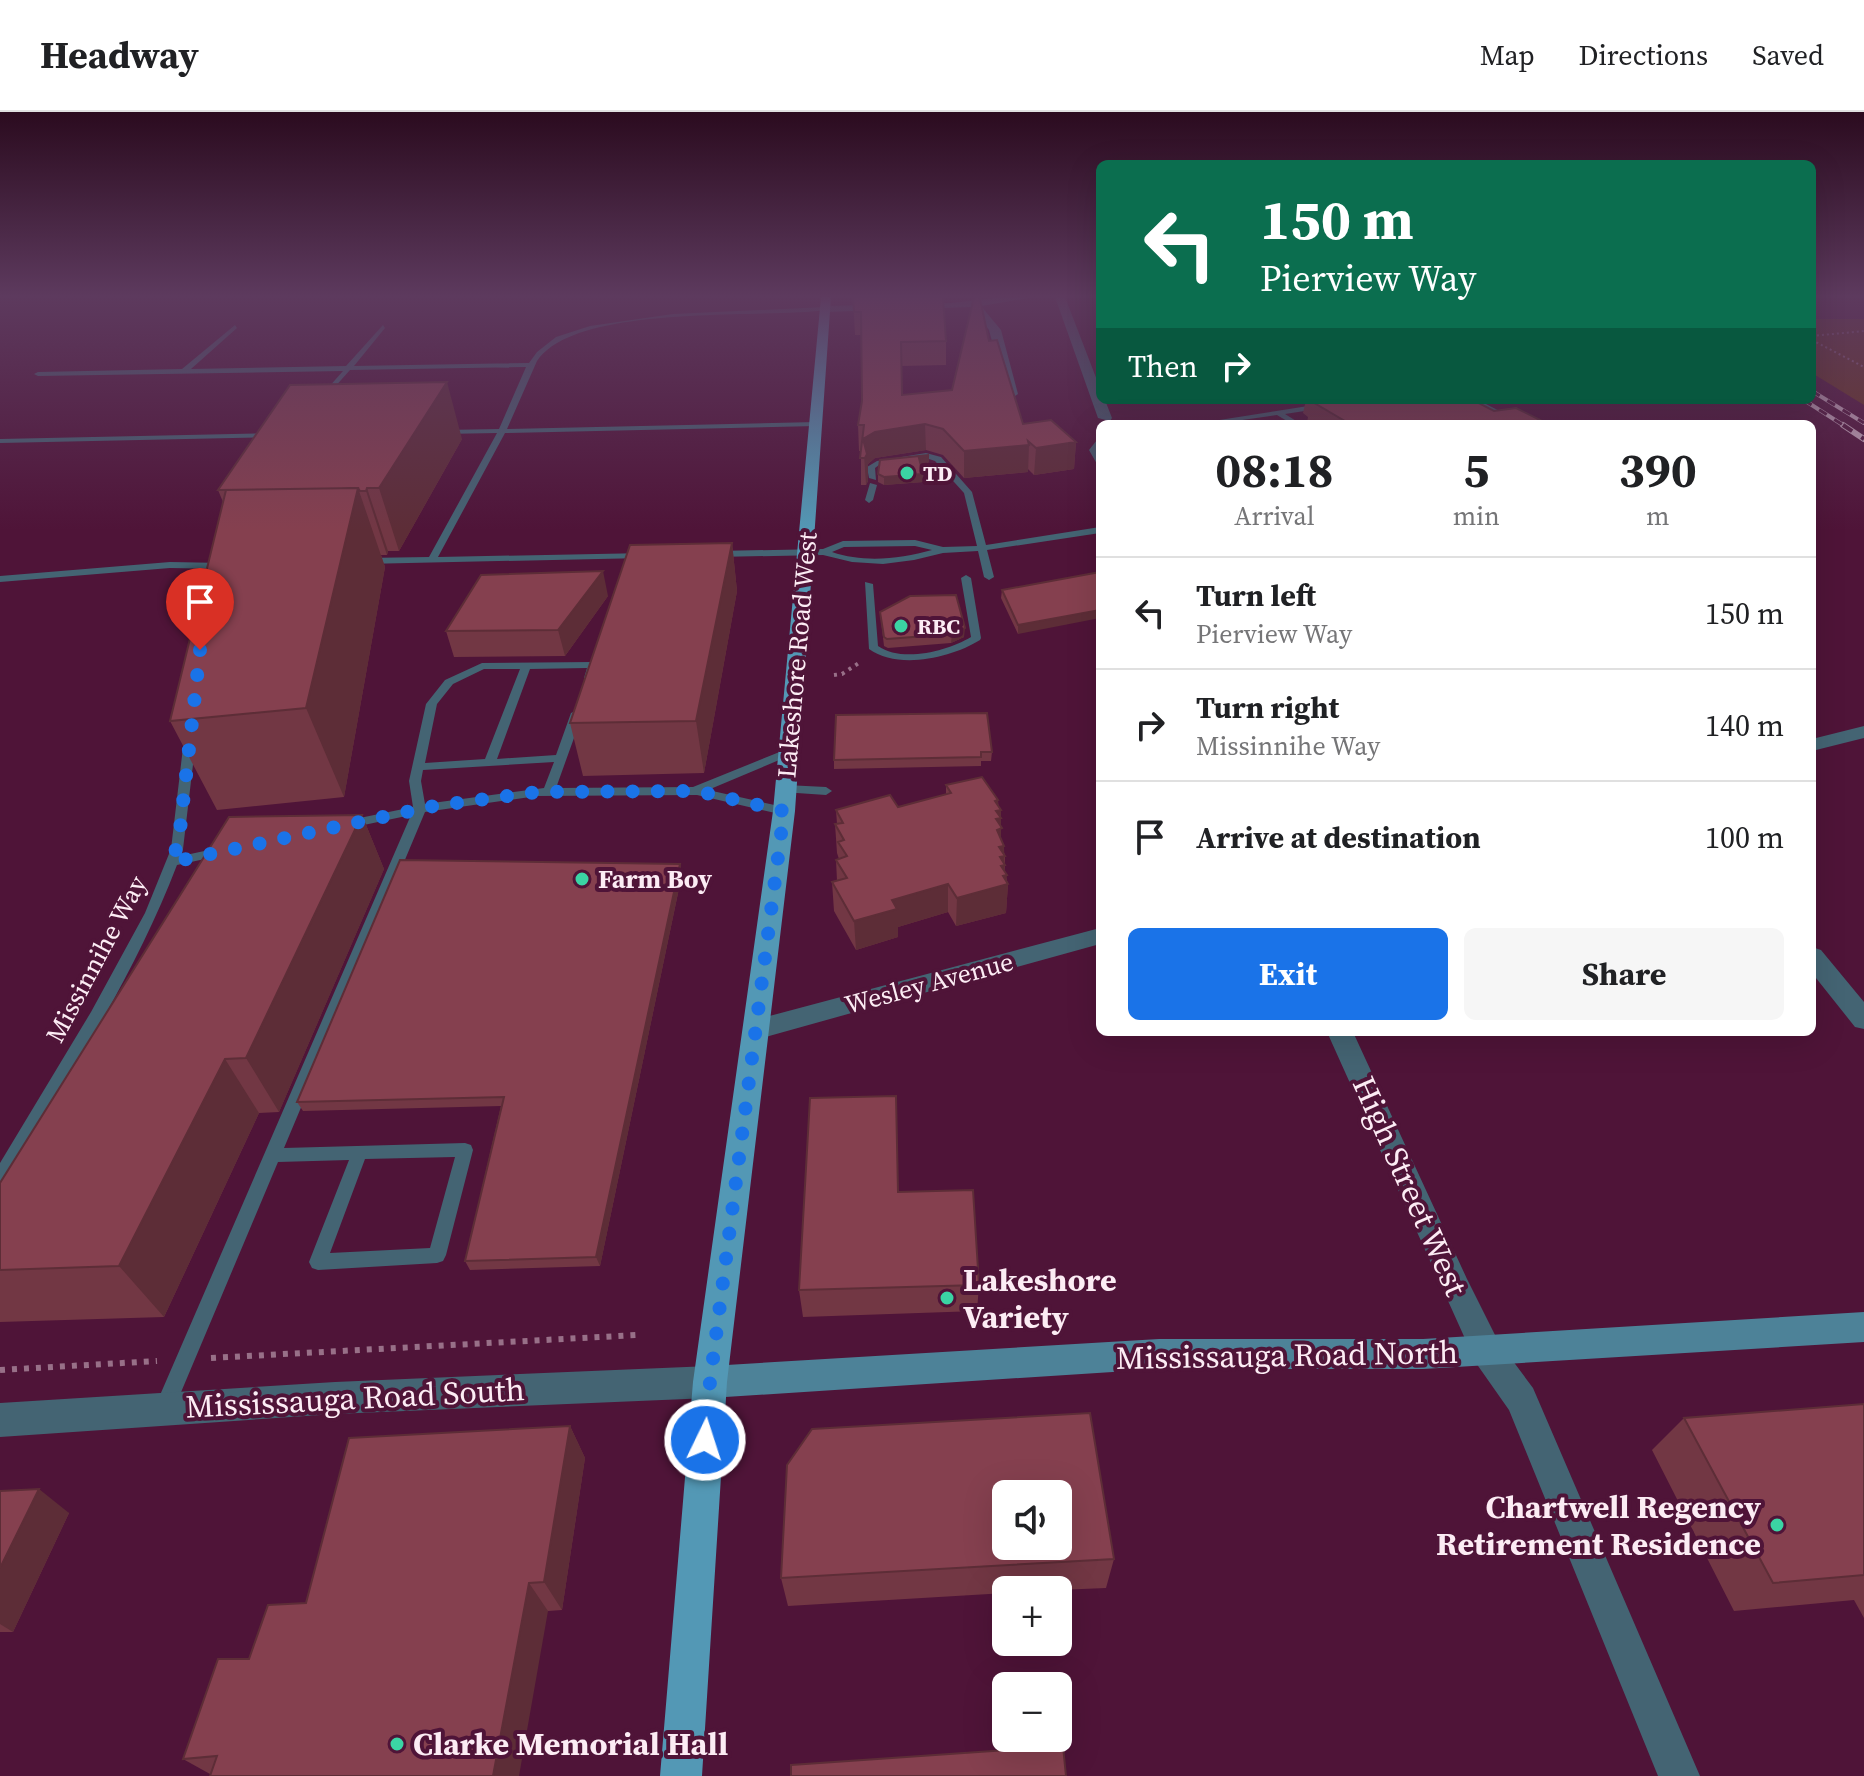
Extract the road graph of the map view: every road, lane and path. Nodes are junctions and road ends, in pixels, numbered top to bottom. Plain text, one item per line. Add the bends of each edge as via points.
1 (342, 375) edge
2 (528, 375) edge
3 (820, 375) edge
4 (1007, 375) edge
5 (1014, 400) edge
6 (320, 402) edge
7 (1102, 404) edge
8 (1480, 404) edge
9 (1331, 405) edge
10 (1279, 413) junction
11 (1105, 418) dead end
12 (1227, 420) edge
13 (1290, 420) edge
14 (1513, 420) edge
15 (816, 424) junction
16 (502, 431) junction
17 (427, 432) edge
18 (277, 435) edge
19 (0, 441) edge
20 (869, 500) dead end
21 (1096, 531) edge
22 (982, 548) junction
23 (943, 550) junction
24 (824, 552) junction
25 (805, 553) junction
26 (697, 554) edge
27 (650, 555) edge
28 (432, 559) junction
29 (210, 561) junction
30 (357, 561) edge
31 (237, 565) edge
32 (989, 577) dead end
33 (966, 578) dead end
34 (0, 579) edge
35 (207, 581) edge
36 (868, 584) dead end
37 (877, 652) junction
38 (526, 666) junction
39 (834, 675) dead end
40 (585, 691) edge
41 (580, 704) edge
42 (191, 731) edge
43 (1864, 732) edge
44 (1816, 744) edge
45 (787, 753) junction
46 (561, 758) junction
47 (490, 762) junction
48 (419, 767) junction
49 (697, 791) junction
50 (826, 791) dead end
51 (549, 792) junction
52 (785, 800) junction
53 (420, 809) junction
54 (329, 828) edge
55 (237, 848) edge
56 (173, 862) junction
57 (1096, 937) edge
58 (1816, 961) edge
59 (1864, 1020) edge
60 (758, 1029) junction
61 (1342, 1036) edge
62 (360, 1152) junction
63 (272, 1155) junction
64 (0, 1178) edge
65 (1864, 1327) edge
66 (637, 1335) dead end
67 (1487, 1352) junction
68 (185, 1360) junction
69 (0, 1370) edge
70 (710, 1382) junction
71 (164, 1409) junction
72 (0, 1420) edge
73 (681, 1776) edge
74 (1679, 1776) edge

1 - 6 lane
2 - 16 lane
3 - 15 main road, Lakeshore Road West
4 - 5 street
7 - 11 street
8 - 14 lane
9 - 10 lane
10 - 12 lane
10 - 13 lane
15 - 16 lane
15 - 25 main road, Lakeshore Road West
16 - 17 lane
16 - 28 lane
18 - 19 lane
20 - 22 lane via 871,467 933,456 965,487
21 - 22 lane
22 - 23 lane
22 - 32 lane
23 - 24 lane via 901,543 843,544
23 - 24 lane via 915,558 842,560
24 - 25 lane
25 - 26 lane
25 - 45 main road, Lakeshore Road West
27 - 28 lane
28 - 30 lane
29 - 31 lane
29 - 34 lane
29 - 35 lane
33 - 37 lane via 977,634 973,642 901,658
36 - 37 lane
37 - 39 path
38 - 40 lane via 594,665
38 - 47 lane
38 - 48 lane via 482,666 449,682 432,704
41 - 46 lane
42 - 56 lane, Missinnihe Way
43 - 44 street
45 - 49 lane
45 - 52 main road, Lakeshore Road West
46 - 47 lane
46 - 51 lane
47 - 48 lane
48 - 53 lane via 415,781
49 - 51 lane
49 - 52 lane
50 - 52 lane
51 - 53 lane
52 - 60 main road, Lakeshore Road West
53 - 54 lane
53 - 63 lane
55 - 56 lane
56 - 64 lane, Missinnihe Way via 135,949
57 - 60 street, Wesley Avenue
58 - 59 street
60 - 70 main road, Lakeshore Road West
61 - 67 street, High Street West
62 - 62 lane via 465,1150 437,1255 318,1262
62 - 63 lane
63 - 68 lane
65 - 67 main road, Mississauga Road North
66 - 68 path
67 - 70 main road, Mississauga Road North via 1159,1354
67 - 74 street, High Street West via 1521,1399
68 - 69 path
68 - 71 lane
70 - 71 street, Mississauga Road South
70 - 73 main road, Lakeshore Road West
71 - 72 street, Mississauga Road South

